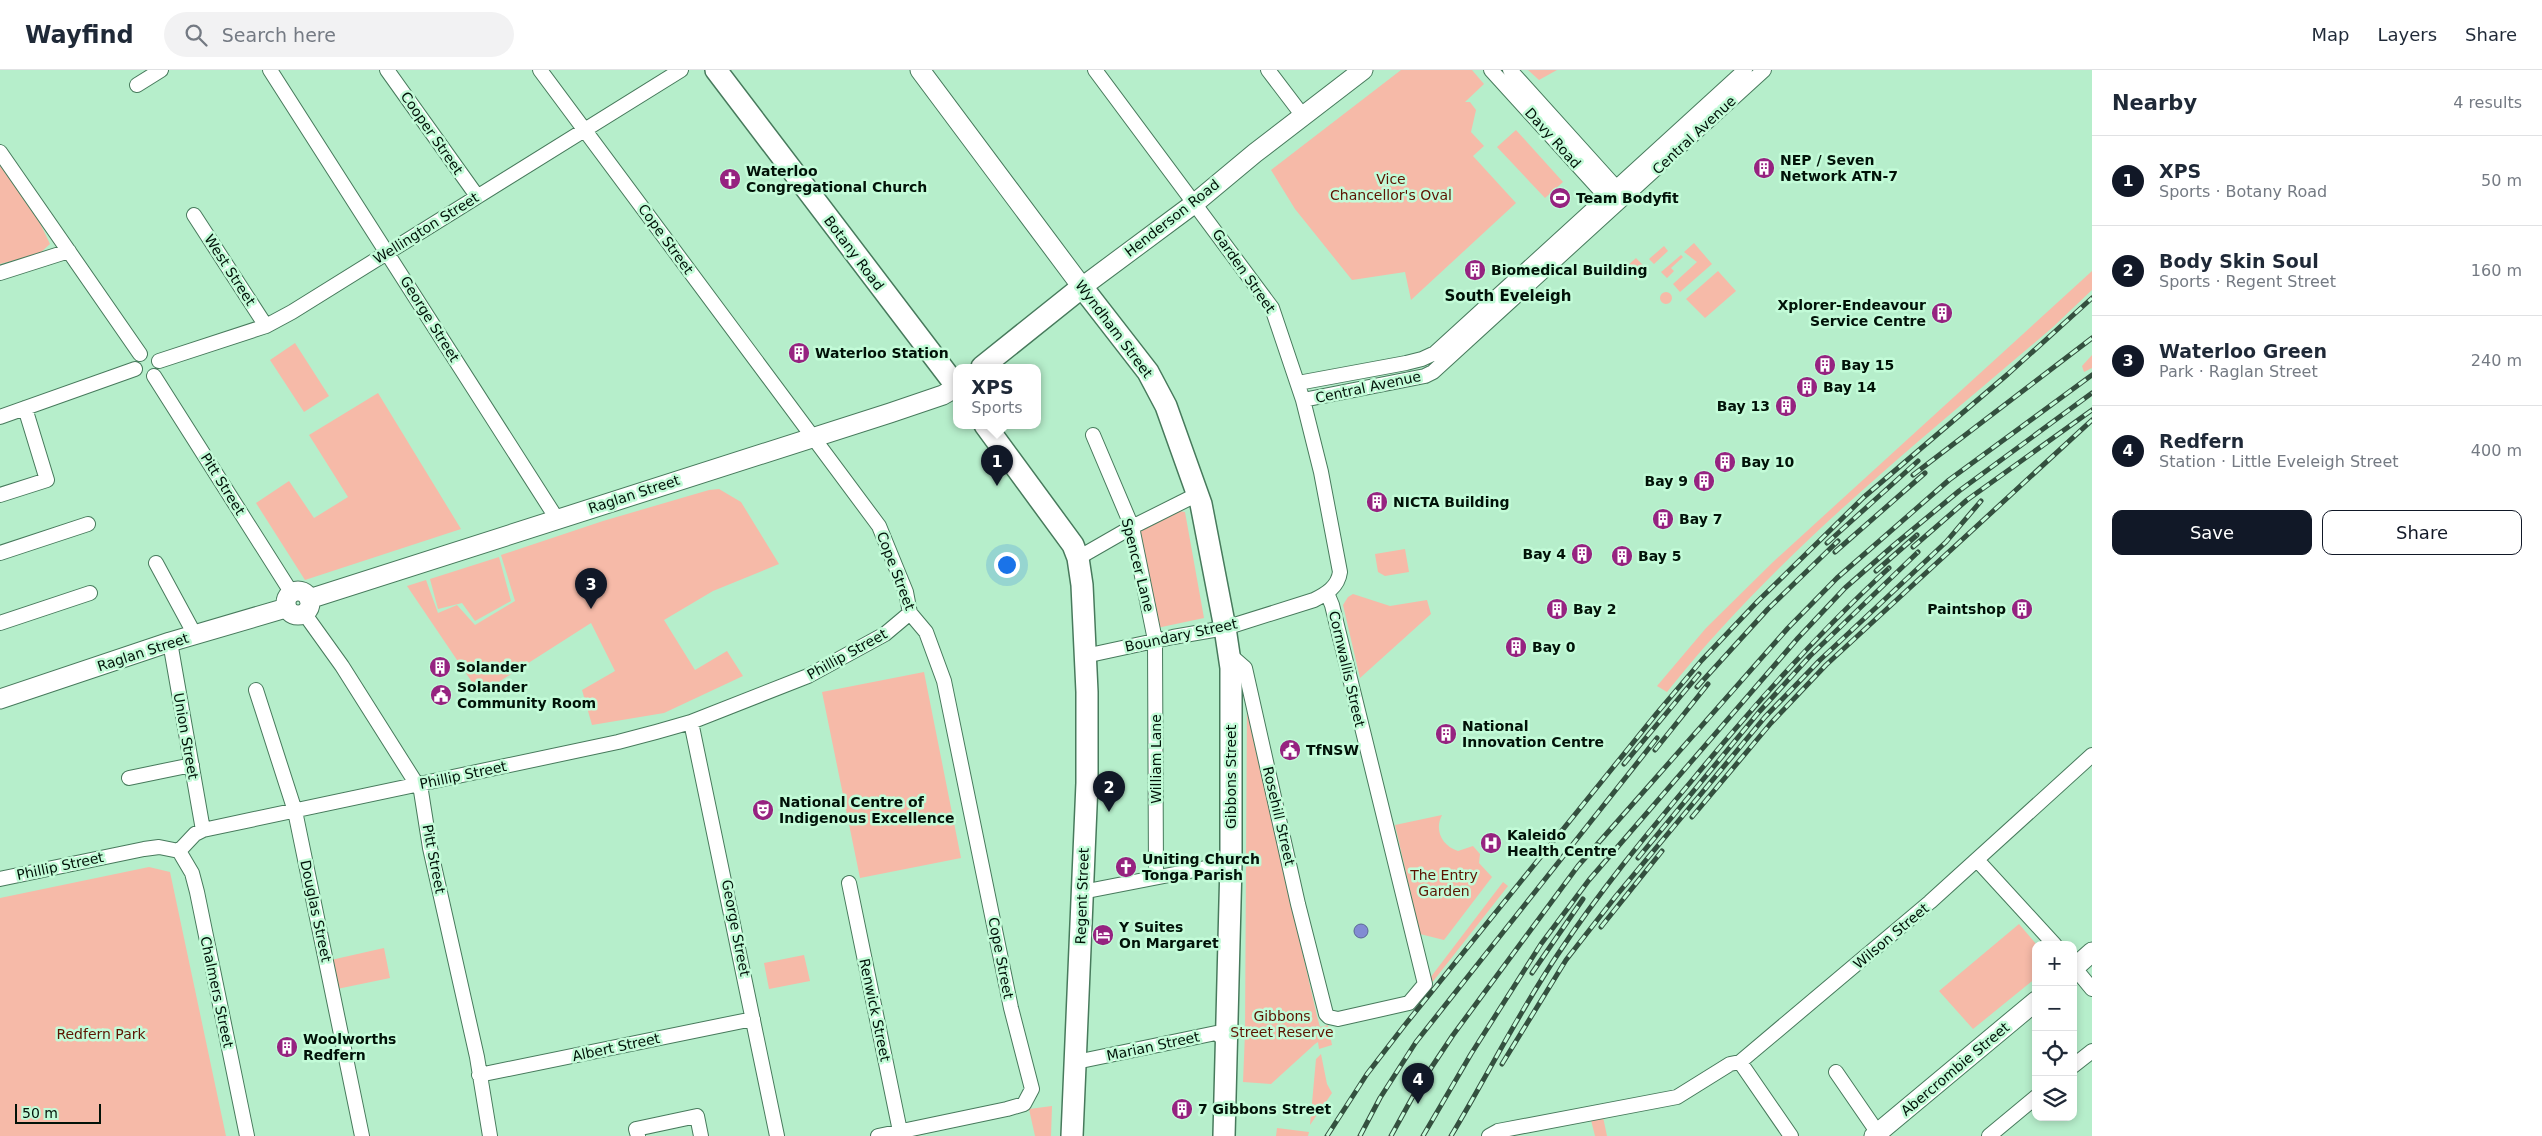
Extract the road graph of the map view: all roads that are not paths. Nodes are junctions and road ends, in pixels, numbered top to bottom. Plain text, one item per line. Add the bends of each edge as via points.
1 (161, 70) edge
2 (270, 70) edge
3 (387, 70) edge
4 (540, 70) edge
5 (681, 70) edge
6 (716, 70) edge
7 (920, 70) edge
8 (1096, 70) edge
9 (1268, 70) edge
10 (1363, 70) edge
11 (1491, 70) edge
12 (1510, 70) edge
13 (1745, 70) edge
14 (1764, 70) edge
15 (137, 85) dead end
16 (1538, 112) junction
17 (1303, 116) junction
18 (585, 130) junction
19 (0, 152) edge
20 (477, 196) junction
21 (1615, 197) junction
22 (1195, 202) junction
23 (194, 215) dead end
24 (69, 251) junction
25 (388, 252) junction
26 (0, 273) edge
27 (1082, 287) junction
28 (266, 326) junction
29 (140, 354) junction
30 (159, 361) junction
31 (986, 364) edge
32 (135, 369) junction
33 (154, 376) junction
34 (953, 382) edge
35 (1298, 383) junction
36 (953, 389) edge
37 (1303, 400) junction
38 (25, 408) junction
39 (0, 417) edge
40 (988, 429) edge
41 (1093, 435) dead end
42 (812, 436) junction
43 (1198, 494) junction
44 (0, 495) edge
45 (557, 519) junction
46 (88, 524) dead end
47 (1132, 527) junction
48 (0, 553) edge
49 (1078, 558) junction
50 (156, 563) dead end
51 (90, 593) dead end
52 (1327, 593) junction
53 (298, 603) junction
54 (910, 613) junction
55 (0, 623) edge
56 (1225, 628) junction
57 (195, 635) junction
58 (1155, 640) junction
59 (170, 642) junction
60 (1229, 654) junction
61 (1085, 656) junction
62 (256, 690) dead end
63 (0, 698) edge
64 (692, 722) junction
65 (2092, 755) edge
66 (192, 765) junction
67 (129, 778) dead end
68 (418, 784) junction
69 (295, 811) junction
70 (203, 830) junction
71 (178, 851) junction
72 (1978, 860) junction
73 (1231, 863) junction
74 (1156, 877) junction
75 (0, 879) edge
76 (849, 883) dead end
77 (1082, 892) junction
78 (2051, 941) edge
79 (2092, 952) edge
80 (2077, 965) edge
81 (2077, 972) edge
82 (1318, 984) joint
83 (2092, 989) edge
84 (2032, 1004) edge
85 (753, 1018) junction
86 (1227, 1041) junction
87 (2092, 1051) edge
88 (1076, 1062) junction
89 (1740, 1062) junction
90 (2077, 1063) edge
91 (1836, 1072) dead end
92 (479, 1075) junction
93 (2032, 1100) edge
94 (901, 1134) edge
95 (1878, 1135) edge
96 (247, 1136) edge
97 (362, 1136) edge
98 (489, 1136) edge
99 (638, 1136) edge
100 (701, 1136) edge
101 (777, 1136) edge
102 (878, 1136) edge
103 (1072, 1136) edge
104 (1224, 1136) edge
105 (1489, 1136) edge
106 (1791, 1136) edge
107 (1989, 1136) edge

1 - 15 street
2 - 25 street, George Street
3 - 20 street, Cooper Street
4 - 18 street, Cope Street
5 - 18 street, Wellington Street
6 - 34 main road, Botany Road
7 - 27 street, Wyndham Street
8 - 22 street, Garden Street
9 - 17 street
10 - 17 street, Henderson Road
11 - 16 street, Davy Road
12 - 16 street, Davy Road
13 - 21 street, Central Avenue
14 - 21 street, Central Avenue
16 - 21 street, Davy Road
17 - 22 street, Henderson Road
18 - 20 street, Wellington Street
18 - 42 street, Cope Street
19 - 24 street
20 - 25 street, Wellington Street
21 - 35 street, Central Avenue via 1435,353 1422,360
21 - 37 street, Central Avenue via 1433,372
22 - 27 street, Henderson Road
22 - 35 street, Garden Street via 1272,308
23 - 28 street, West Street
24 - 26 street
24 - 29 street
25 - 28 street, Wellington Street
25 - 45 street, George Street
27 - 31 main road, Henderson Road
27 - 43 main road, Wyndham Street via 1158,388
28 - 30 street, Wellington Street
29 - 30 street via 151,353
29 - 32 street via 135,361
30 - 33 street via 159,369
32 - 33 street via 143,377
32 - 38 street
33 - 53 street, Pitt Street
35 - 37 street, Garden Street
36 - 42 street, Raglan Street
37 - 52 street, Garden Street via 1339,563 1338,580
38 - 39 street
38 - 44 street via 47,480
40 - 49 main road via 1073,545
41 - 47 street, Spencer Lane
42 - 45 street, Raglan Street
42 - 54 street, Cope Street via 879,526 906,592
43 - 47 street
43 - 56 main road, Wyndham Street
45 - 53 street, Raglan Street
46 - 48 street
47 - 49 street
47 - 58 street, Spencer Lane
49 - 61 main road
50 - 57 street
51 - 55 street
52 - 56 street, Boundary Street
52 - 82 street, Cornwallis Street via 1425,984 1409,1003 1338,1019 1326,1014
53 - 57 street, Raglan Street
53 - 68 street, Pitt Street
54 - 64 street, Phillip Street via 885,634 808,676
54 - 94 street, Cope Street via 926,632 944,681 1011,1008 1032,1090 1024,1104
56 - 58 street, Boundary Street
56 - 60 main road, Gibbons Street
57 - 59 street, Raglan Street
58 - 61 street, Boundary Street
58 - 74 street, William Lane
59 - 63 street, Raglan Street
59 - 66 street, Union Street
60 - 73 main road, Gibbons Street
60 - 82 street, Rosehill Street via 1245,668
61 - 77 main road, Regent Street via 1087,784
62 - 69 street, Douglas Street
64 - 68 street, Phillip Street via 618,742
64 - 85 street, George Street
65 - 72 street, Wilson Street
66 - 67 street
66 - 70 street, Union Street
68 - 69 street, Phillip Street
68 - 92 street, Pitt Street via 478,1057
69 - 70 street, Phillip Street
69 - 97 street, Douglas Street
70 - 71 street, Phillip Street
71 - 75 street, Phillip Street via 159,847 144,849
71 - 96 street, Chalmers Street via 192,873 197,892
72 - 78 street
72 - 89 street, Wilson Street
73 - 74 street
73 - 86 main road, Gibbons Street
74 - 77 street
76 - 94 street, Renwick Street
77 - 88 main road, Regent Street
79 - 80 street
81 - 83 street
84 - 95 street, Abercrombie Street
85 - 92 street, Albert Street
85 - 101 street, George Street
86 - 88 street, Marian Street via 1216,1033
86 - 104 main road, Gibbons Street
87 - 90 street
88 - 103 main road, Regent Street
89 - 105 street, Wilson Street via 1730,1064 1677,1097 1498,1131
89 - 106 street
91 - 95 street
92 - 98 street, Pitt Street
93 - 107 street
94 - 102 street
99 - 100 street via 636,1129 697,1116

